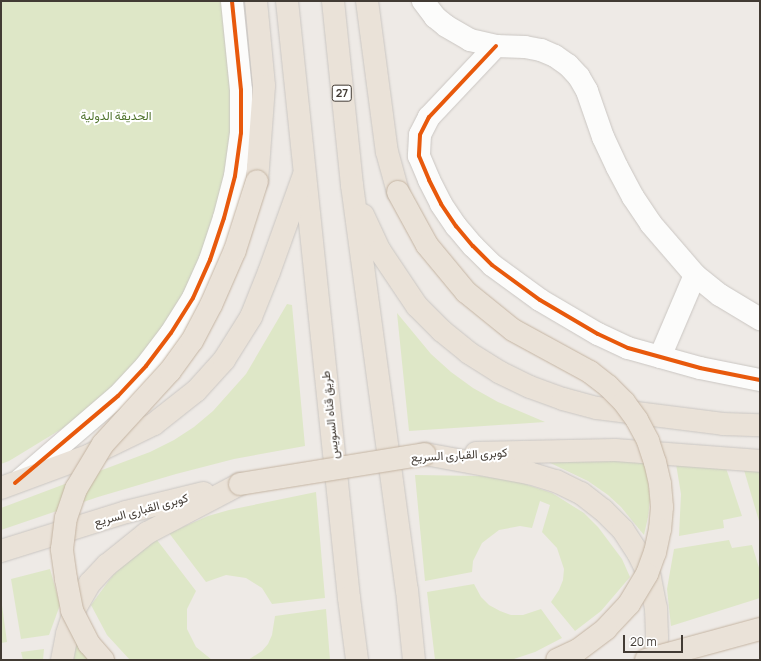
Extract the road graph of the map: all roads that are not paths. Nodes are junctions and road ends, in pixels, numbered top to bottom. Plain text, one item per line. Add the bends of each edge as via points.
1 (232, 1) edge
2 (256, 1) edge
3 (287, 1) edge
4 (333, 1) edge
5 (368, 1) edge
6 (423, 1) edge
7 (496, 46) junction
8 (305, 171) junction
9 (352, 185) junction
10 (695, 275) junction
11 (760, 319) edge
12 (660, 357) junction
13 (760, 380) edge
14 (760, 425) edge
15 (425, 454) junction
16 (760, 461) edge
17 (240, 484) junction
18 (8, 486) edge
19 (1, 551) edge
20 (760, 629) edge
21 (62, 660) edge
22 (103, 660) edge
23 (357, 660) edge
24 (414, 660) edge
25 (557, 660) edge
26 (646, 660) edge
27 (654, 660) edge

1 - 18 street via 241,90 241,132 235,176 210,260 192,298 171,333 146,366 118,396
2 - 22 highway, bridge via 264,86 257,182 235,250 192,341 170,371 103,444 76,489 66,518 62,549 72,610 89,644
3 - 8 highway, طريق قناه السويس
4 - 9 highway, 27
5 - 25 highway, bridge via 387,152 398,192 427,245 461,286 489,312 513,330 590,372 608,386 637,420 656,462 662,507 655,552 647,574 629,604 606,629 578,650
6 - 7 street via 436,17 458,34 470,40
7 - 10 street via 541,50 556,56 579,77 587,91 603,137 633,197 651,224
7 - 12 street via 429,118 420,136 419,156 441,204 456,226 492,265 540,300 598,334 628,348
8 - 18 highway via 251,317 224,360 196,391 154,424 90,455
8 - 23 highway, طريق قناه السويس
9 - 14 highway via 365,221 380,251 417,306 442,331 498,372 530,388 597,408 723,424
9 - 24 highway via 406,582
10 - 11 street via 720,295
10 - 12 street
12 - 13 street
15 - 16 highway, كوبرى القبارى السريع via 615,450
15 - 17 highway, كوبرى القبارى السريع, bridge
15 - 27 highway, bridge via 529,473 556,481 581,493 603,510 622,530 638,553 650,578 656,608 657,638
17 - 19 highway, كوبرى القبارى السريع via 126,512
17 - 21 highway, bridge via 147,533 107,565 90,583 76,608 66,634
20 - 26 highway, bridge

